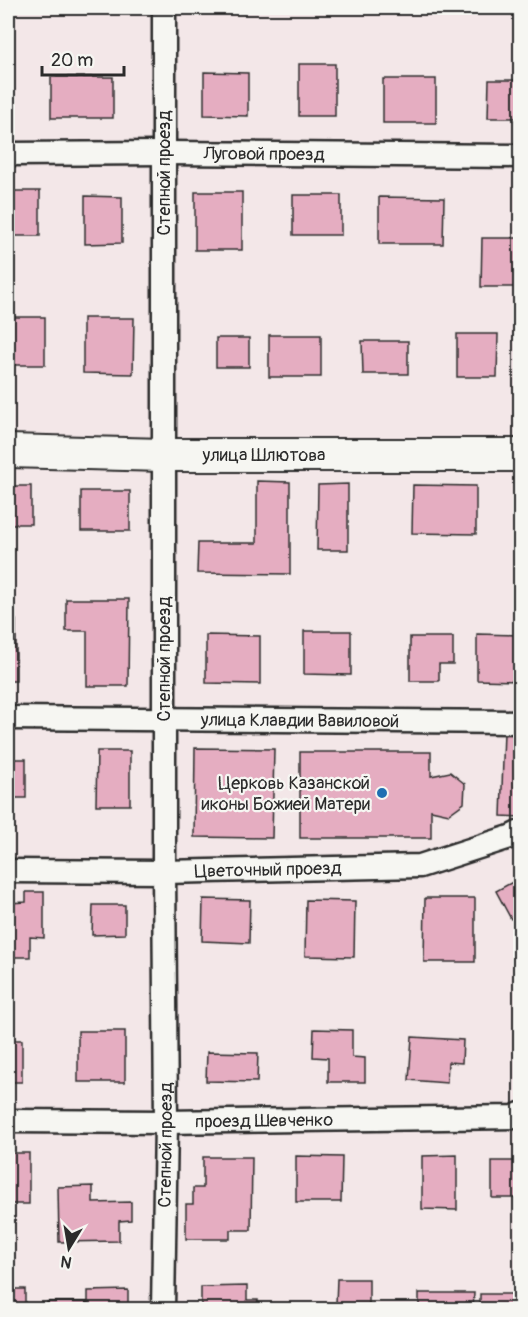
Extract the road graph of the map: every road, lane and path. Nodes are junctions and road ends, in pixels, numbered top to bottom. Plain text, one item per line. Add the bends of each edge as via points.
1 (164, 8) edge
2 (164, 153) junction
3 (8, 154) edge
4 (520, 156) edge
5 (8, 451) edge
6 (164, 455) junction
7 (520, 455) edge
8 (8, 718) edge
9 (164, 719) junction
10 (520, 722) edge
11 (520, 831) edge
12 (8, 871) edge
13 (164, 872) junction
14 (520, 1114) edge
15 (8, 1121) edge
16 (166, 1122) junction
17 (163, 1310) edge

1 - 2 street, Степной проезд
2 - 3 street, Луговой проезд
2 - 4 street, Луговой проезд
2 - 6 street, Степной проезд
5 - 6 main road, улица Шлютова
6 - 7 main road, улица Шлютова
6 - 9 street, Степной проезд
8 - 9 street, улица Клавдии Вавиловой
9 - 10 street, улица Клавдии Вавиловой
9 - 13 street, Степной проезд
11 - 13 street, Цветочный проезд via 420,866
12 - 13 street, Цветочный проезд
13 - 16 street, Степной проезд
14 - 16 street, проезд Шевченко
15 - 16 street, проезд Шевченко
16 - 17 street, Степной проезд

